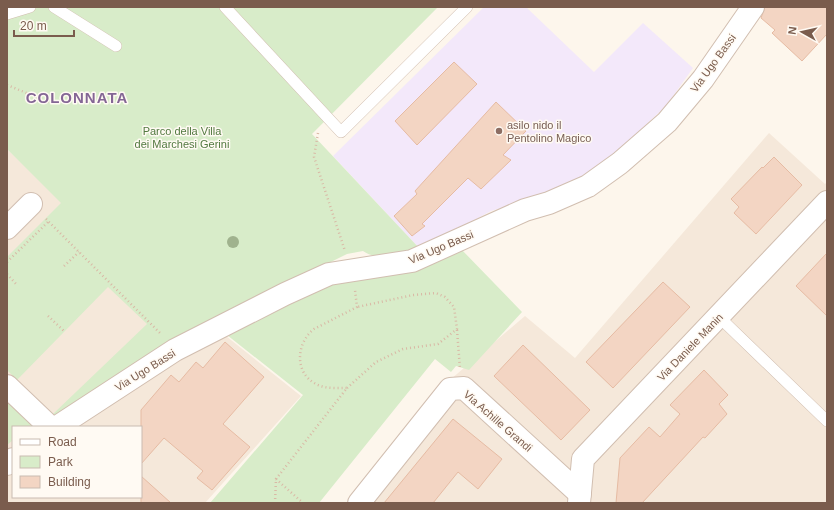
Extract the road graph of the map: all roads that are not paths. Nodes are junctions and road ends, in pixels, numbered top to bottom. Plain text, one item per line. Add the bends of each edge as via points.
1 (30, 7) edge
2 (54, 7) edge
3 (226, 7) edge
4 (467, 7) edge
5 (753, 7) edge
6 (7, 14) edge
7 (116, 46) dead end
8 (827, 202) edge
9 (31, 204) road end
10 (7, 228) edge
11 (718, 316) junction
12 (7, 386) edge
13 (827, 421) edge
14 (49, 426) edge
15 (59, 426) edge
16 (580, 498) edge
17 (359, 503) edge

1 - 6 lane
2 - 7 lane
3 - 4 lane via 342,132
5 - 15 street, Via Ugo Bassi via 703,79 667,122 620,163 588,186 549,203 525,210 412,261 329,274 315,280 185,344
8 - 11 street, Via Daniele Manin
9 - 10 street
11 - 13 lane
11 - 16 street, Via Daniele Manin via 582,459
12 - 14 street
16 - 17 street, Via Achille Grandi via 464,388 450,390

